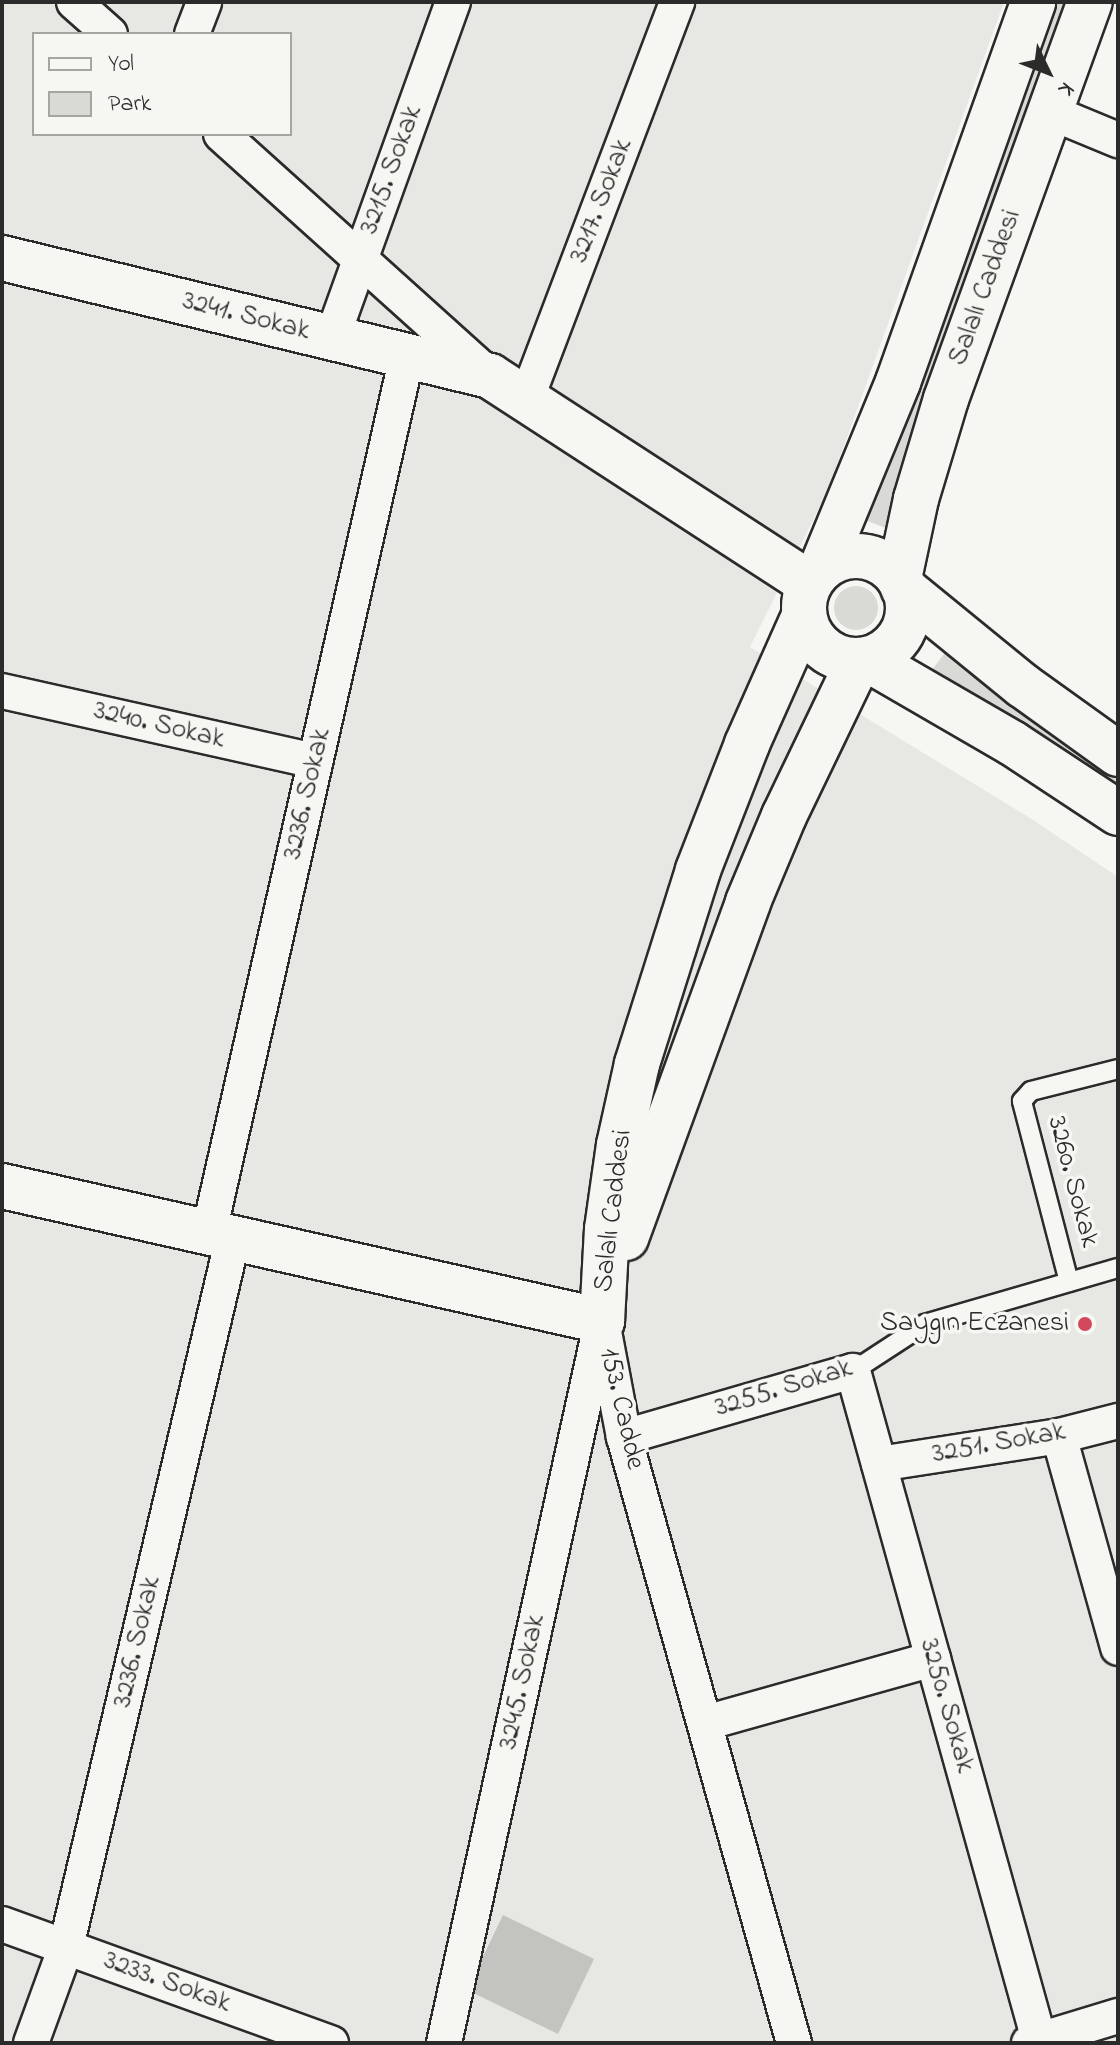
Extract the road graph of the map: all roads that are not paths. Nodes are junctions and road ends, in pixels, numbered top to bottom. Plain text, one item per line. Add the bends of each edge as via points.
1 (74, 2) edge
2 (204, 2) edge
3 (453, 2) edge
4 (677, 2) edge
5 (1033, 2) edge
6 (1090, 2) edge
7 (108, 32) edge
8 (193, 32) edge
9 (1050, 112) junction
10 (223, 136) edge
11 (1118, 140) edge
12 (2, 258) edge
13 (360, 260) junction
14 (332, 338) junction
15 (407, 356) junction
16 (490, 376) junction
17 (526, 400) junction
18 (901, 583) junction
19 (811, 589) junction
20 (863, 659) junction
21 (2, 691) edge
22 (1118, 754) edge
23 (315, 761) junction
24 (1118, 813) edge
25 (1118, 1069) edge
26 (2, 1186) edge
27 (221, 1235) junction
28 (1118, 1268) edge
29 (1069, 1282) junction
30 (602, 1321) junction
31 (853, 1371) junction
32 (1118, 1421) edge
33 (1059, 1436) junction
34 (624, 1437) junction
35 (879, 1464) junction
36 (1108, 1579) edge
37 (1118, 1648) edge
38 (933, 1659) junction
39 (705, 1723) junction
40 (2, 1924) edge
41 (66, 1947) junction
42 (1118, 2016) edge
43 (1034, 2041) edge
44 (31, 2043) edge
45 (331, 2043) edge
46 (444, 2043) edge
47 (794, 2043) edge

1 - 7 street
2 - 8 street
3 - 13 street, 3215. Sokak
4 - 17 street, 3217. Sokak
5 - 19 street, Salalı Caddesi via 898,382
6 - 9 street, Salalı Caddesi
9 - 11 street
9 - 18 street, Salalı Caddesi via 942,413 916,499
10 - 13 street
12 - 14 street, 3241. Sokak
13 - 14 street, 3215. Sokak
13 - 16 street
14 - 15 street, 3241. Sokak
15 - 16 street, 3241. Sokak
15 - 23 street, 3236. Sokak
16 - 17 street
17 - 19 street
18 - 19 street via 871,558 853,555 835,560
18 - 20 street via 908,614 903,631 893,644
18 - 22 street via 1044,701
19 - 20 street via 818,645 831,655
19 - 30 street, Salalı Caddesi via 698,870 637,1064 607,1229
20 - 24 street via 1012,743
20 - 30 street, Salalı Caddesi via 789,804 748,902 650,1167
21 - 23 street, 3240. Sokak
23 - 27 street, 3236. Sokak
25 - 29 lane, 3260. Sokak via 1023,1097
26 - 27 street, 153. Cadde
27 - 30 street, 153. Cadde
27 - 41 street, 3236. Sokak
28 - 29 lane, 3255. Sokak
29 - 31 lane, 3255. Sokak via 925,1324
30 - 34 street, 153. Cadde
30 - 46 street, 3245. Sokak
31 - 34 street, 3255. Sokak
31 - 35 street, 3250. Sokak
32 - 33 street, 3251. Sokak
33 - 35 street, 3251. Sokak
33 - 36 street
34 - 39 street, 153. Cadde
35 - 38 street, 3250. Sokak
36 - 37 street
38 - 39 street
38 - 43 street, 3250. Sokak
39 - 47 street, 153. Cadde
40 - 41 street, 3233. Sokak
41 - 44 street, 3236. Sokak
41 - 45 street, 3233. Sokak
42 - 43 street

